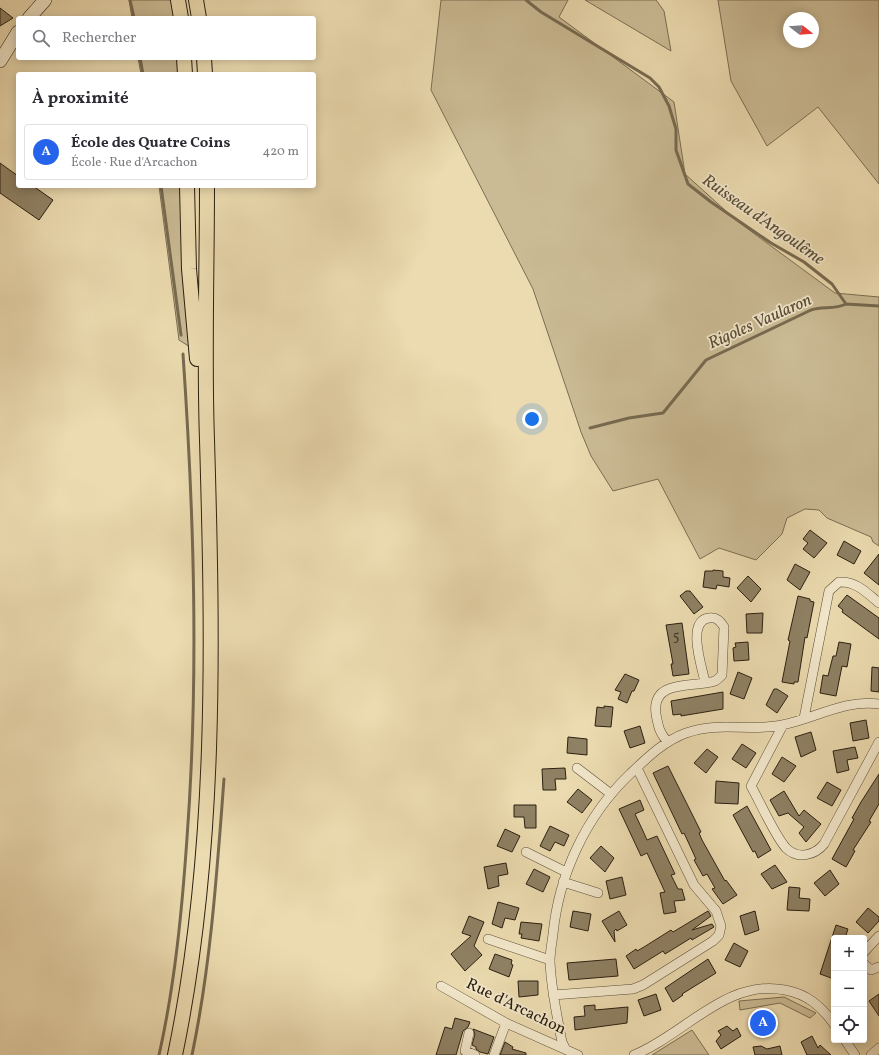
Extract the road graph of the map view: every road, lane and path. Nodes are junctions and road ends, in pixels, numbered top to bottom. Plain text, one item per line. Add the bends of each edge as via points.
1 (46, 0) edge
2 (178, 0) edge
3 (196, 0) edge
4 (31, 16) edge
5 (181, 16) edge
6 (199, 16) edge
7 (16, 35) edge
8 (184, 60) edge
9 (204, 60) edge
10 (0, 61) edge
11 (185, 72) edge
12 (205, 72) edge
13 (187, 188) edge
14 (207, 188) edge
15 (207, 440) junction
16 (879, 603) edge
17 (705, 682) junction
18 (879, 704) edge
19 (804, 718) junction
20 (783, 725) junction
21 (668, 742) junction
22 (879, 742) edge
23 (577, 768) dead end
24 (637, 768) junction
25 (612, 794) junction
26 (526, 852) dead end
27 (566, 872) junction
28 (564, 882) junction
29 (598, 894) dead end
30 (879, 936) edge
31 (488, 939) dead end
32 (867, 949) edge
33 (550, 960) junction
34 (867, 967) edge
35 (879, 967) edge
36 (441, 986) dead end
37 (553, 995) junction
38 (831, 1020) edge
39 (506, 1022) junction
40 (469, 1033) dead end
41 (847, 1043) edge
42 (565, 1048) junction
43 (879, 1048) edge
44 (464, 1053) edge
45 (175, 1055) edge
46 (475, 1055) edge
47 (494, 1055) edge
48 (578, 1055) edge
49 (634, 1055) edge
50 (855, 1055) edge
51 (871, 1055) edge

1 - 4 street
2 - 5 main road
3 - 6 main road
7 - 10 street
8 - 11 main road
9 - 12 main road
13 - 15 main road via 189,269
14 - 15 main road
15 - 45 main road via 211,626 207,780 196,924
16 - 19 street via 855,584 847,581 839,582 829,591
17 - 17 street via 715,681 722,675 724,627 715,618 702,621 696,634
17 - 21 street via 674,686 660,696 656,711 660,732
18 - 19 street via 860,704
19 - 20 street
20 - 21 street via 709,727 684,733
20 - 22 street via 751,786 785,846 794,853 803,855 819,850 824,844
21 - 24 street
23 - 25 street
24 - 25 street
24 - 37 street via 694,885 716,911 721,926 719,934 713,941 633,989
25 - 27 street via 586,830
26 - 27 street
27 - 28 street
28 - 29 street
28 - 33 street via 557,905
30 - 32 street
31 - 33 street
33 - 37 street
34 - 35 street via 871,970
36 - 39 street, Rue d'Arcachon
37 - 42 street
38 - 49 street via 816,1003 805,996 781,989 760,988 742,992
39 - 42 street, Rue d'Arcachon
39 - 47 street
40 - 44 street
41 - 50 street
42 - 48 street, Rue d'Arcachon
43 - 51 street
44 - 46 street

